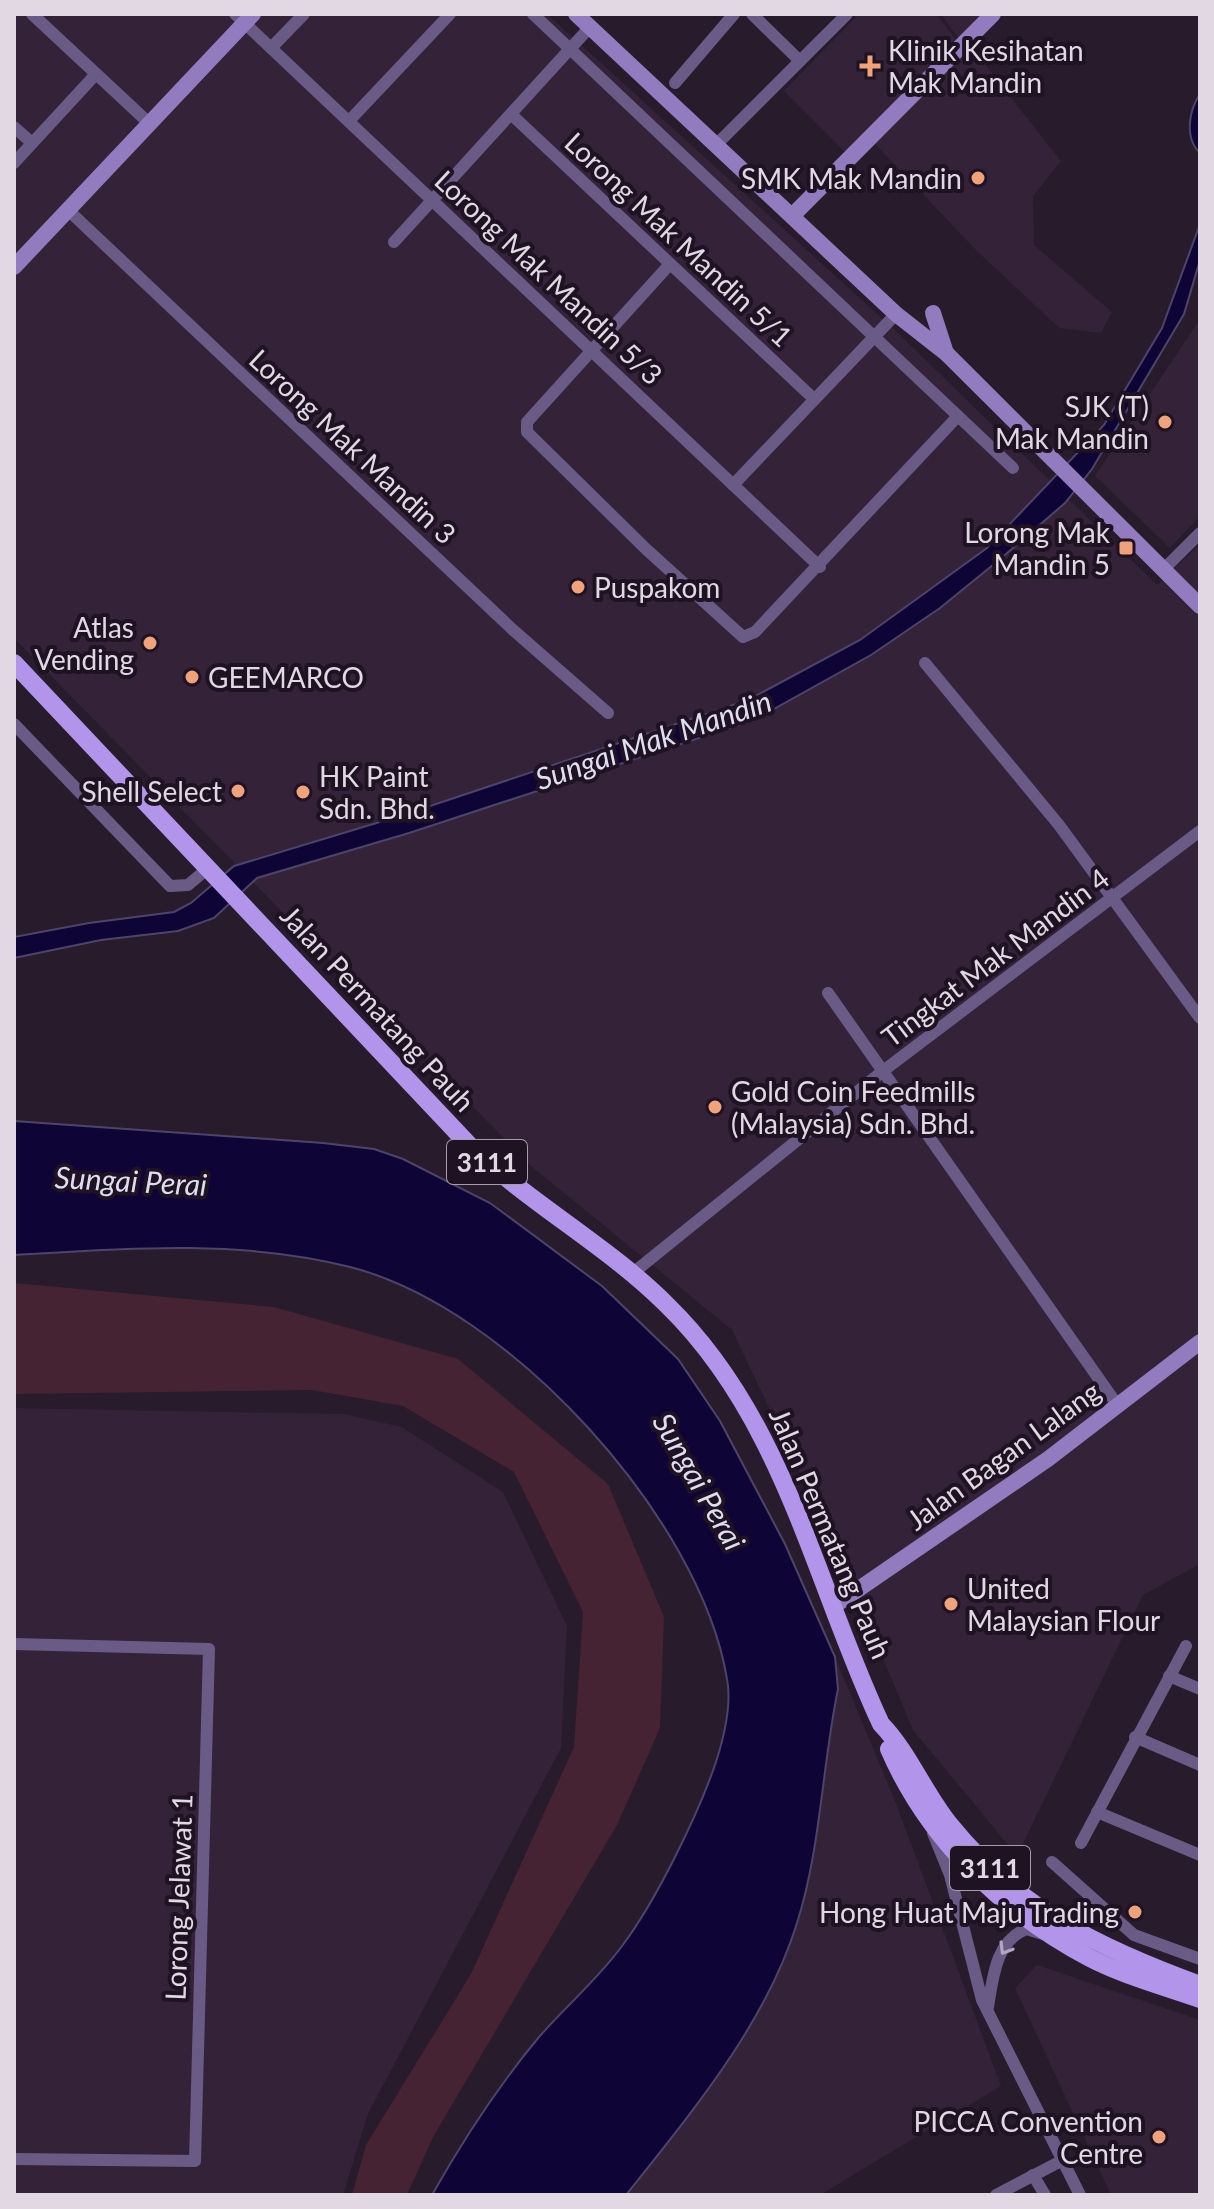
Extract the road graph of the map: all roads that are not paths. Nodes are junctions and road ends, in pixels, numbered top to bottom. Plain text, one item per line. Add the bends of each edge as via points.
1 (32, 14) edge
2 (304, 14) edge
3 (450, 14) edge
4 (533, 14) edge
5 (576, 14) edge
6 (734, 14) edge
7 (752, 14) edge
8 (847, 14) edge
9 (993, 14) edge
10 (244, 17) edge
11 (590, 27) junction
12 (271, 48) junction
13 (571, 48) junction
14 (800, 61) junction
15 (96, 74) junction
16 (675, 83) dead end
17 (511, 114) junction
18 (349, 121) junction
19 (150, 124) junction
20 (14, 127) edge
21 (32, 143) junction
22 (716, 145) junction
23 (14, 163) edge
24 (433, 199) junction
25 (68, 210) junction
26 (792, 216) junction
27 (394, 242) dead end
28 (670, 264) junction
29 (14, 267) edge
30 (933, 313) dead end
31 (896, 314) junction
32 (875, 337) junction
33 (591, 349) junction
34 (947, 354) junction
35 (814, 399) junction
36 (958, 416) junction
37 (1013, 468) dead end
38 (733, 485) junction
39 (1200, 533) edge
40 (820, 567) junction
41 (1163, 570) junction
42 (1200, 606) edge
43 (14, 663) edge
44 (925, 663) dead end
45 (608, 713) dead end
46 (14, 724) edge
47 (1200, 831) edge
48 (212, 874) junction
49 (1112, 899) junction
50 (828, 993) dead end
51 (1200, 1018) edge
52 (883, 1071) junction
53 (633, 1273) junction
54 (1200, 1342) edge
55 (1118, 1406) junction
56 (834, 1606) junction
57 (14, 1644) edge
58 (1186, 1646) dead end
59 (1169, 1676) junction
60 (1200, 1689) edge
61 (881, 1724) junction
62 (1135, 1737) junction
63 (1200, 1765) edge
64 (1097, 1812) junction
65 (931, 1826) junction
66 (1081, 1843) dead end
67 (1200, 1855) edge
68 (1052, 1862) dead end
69 (1055, 1938) junction
70 (1200, 1959) edge
71 (1200, 1985) edge
72 (1200, 1999) edge
73 (988, 2007) junction
74 (14, 2159) edge
75 (1063, 2160) junction
76 (1033, 2175) junction
77 (996, 2195) edge
78 (1045, 2195) edge
79 (1080, 2195) edge

1 - 15 street
2 - 12 street
3 - 18 street
4 - 13 street
5 - 11 street
6 - 16 street
7 - 14 street
8 - 14 street
9 - 26 street
10 - 12 street, Lorong Mak Mandin 5/3
10 - 19 street
11 - 13 street
11 - 22 street
12 - 18 street, Lorong Mak Mandin 5/3
13 - 17 street
13 - 32 street
14 - 22 street
15 - 19 street
15 - 21 street
17 - 24 street
17 - 28 street, Lorong Mak Mandin 5/1
18 - 24 street, Lorong Mak Mandin 5/3
19 - 25 street
20 - 21 street
21 - 23 street
22 - 26 street
24 - 27 street
24 - 33 street, Lorong Mak Mandin 5/3
25 - 29 street
25 - 45 street, Lorong Mak Mandin 3
26 - 31 street
28 - 33 street
28 - 35 street, Lorong Mak Mandin 5/1
30 - 34 street
31 - 32 street
31 - 34 street
32 - 35 street
32 - 36 street
33 - 38 street, Lorong Mak Mandin 5/3
33 - 40 street via 527,422 527,432 646,549 743,637 755,632
34 - 41 street
35 - 38 street
36 - 37 street
36 - 40 street
38 - 40 street, Lorong Mak Mandin 5/3
39 - 41 street
41 - 42 street
43 - 48 main road, Jalan Permatang Pauh / 3111
44 - 49 street via 1059,825
46 - 48 street via 170,886
47 - 49 street, Tingkat Mak Mandin 4
48 - 53 main road, Jalan Permatang Pauh / 3111 via 491,1166
49 - 51 street
49 - 52 street, Tingkat Mak Mandin 4
50 - 52 street
52 - 53 street, Tingkat Mak Mandin 4
52 - 55 street
53 - 56 main road, Jalan Permatang Pauh / 3111 via 693,1333 747,1405
54 - 55 street, Jalan Bagan Lalang
55 - 56 street, Jalan Bagan Lalang
56 - 61 main road, Jalan Permatang Pauh / 3111
57 - 74 street, Lorong Jelawat 1 via 209,1649 195,2161
58 - 59 street
59 - 60 street
59 - 62 street
61 - 65 main road via 900,1776
61 - 71 main road, Jalan Permatang Pauh / 3111 via 951,1827 1031,1903 1121,1956
62 - 63 street
62 - 64 street
64 - 66 street
64 - 67 street
65 - 69 main road via 972,1870
65 - 73 street
68 - 70 street via 1134,1935
69 - 72 main road via 1126,1974
69 -> 73 street via 1026,1929 1015,1934 999,1956
73 - 75 street
75 - 76 street
75 - 79 street
76 - 77 street
76 - 78 street

